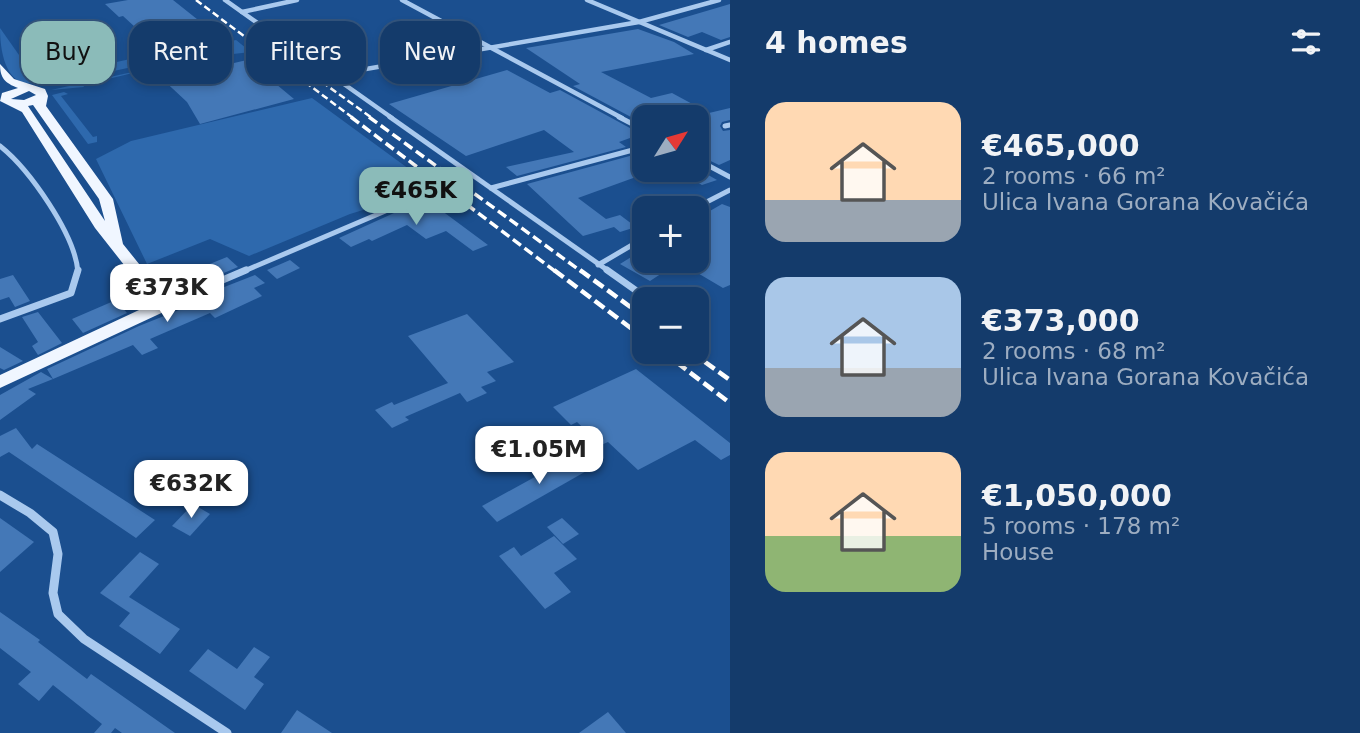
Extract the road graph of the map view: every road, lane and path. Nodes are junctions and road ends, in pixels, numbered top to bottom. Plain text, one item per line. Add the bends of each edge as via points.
1 (225, 0) edge
2 (297, 0) edge
3 (402, 0) edge
4 (587, 0) edge
5 (715, 0) edge
6 (242, 12) junction
7 (255, 21) edge
8 (639, 22) junction
9 (730, 42) edge
10 (491, 47) junction
11 (706, 50) junction
12 (730, 60) edge
13 (0, 67) edge
14 (366, 69) edge
15 (10, 81) junction
16 (344, 84) edge
17 (28, 88) junction
18 (40, 98) junction
19 (7, 100) edge
20 (632, 123) edge
21 (0, 146) edge
22 (632, 150) edge
23 (709, 166) edge
24 (730, 177) edge
25 (491, 188) junction
26 (730, 190) edge
27 (429, 196) dead end
28 (709, 201) edge
29 (117, 244) junction
30 (632, 245) edge
31 (598, 265) junction
32 (632, 288) edge
33 (164, 305) junction
34 (0, 319) edge
35 (0, 382) edge
36 (0, 495) edge
37 (227, 733) edge

1 - 6 street
2 - 6 street
3 - 10 street
4 - 8 street
5 - 8 street
6 - 7 street
8 - 10 street
8 - 11 street
9 - 11 street
10 - 14 street
10 - 20 street
11 - 12 street
13 - 15 main road
15 - 17 main road
15 - 19 main road
16 - 25 street
17 - 18 main road via 41,91
17 - 19 main road
18 - 19 main road
18 - 29 main road via 40,106 106,199
19 - 29 main road via 26,110
21 - 34 street via 55,217 78,265 78,283 71,293
22 - 25 street
23 - 24 street
25 - 31 street
26 - 28 street
27 - 33 street
29 - 33 main road
30 - 31 street
31 - 32 street
33 - 35 main road
36 - 37 street via 54,532 58,554 53,593 58,614 84,639

